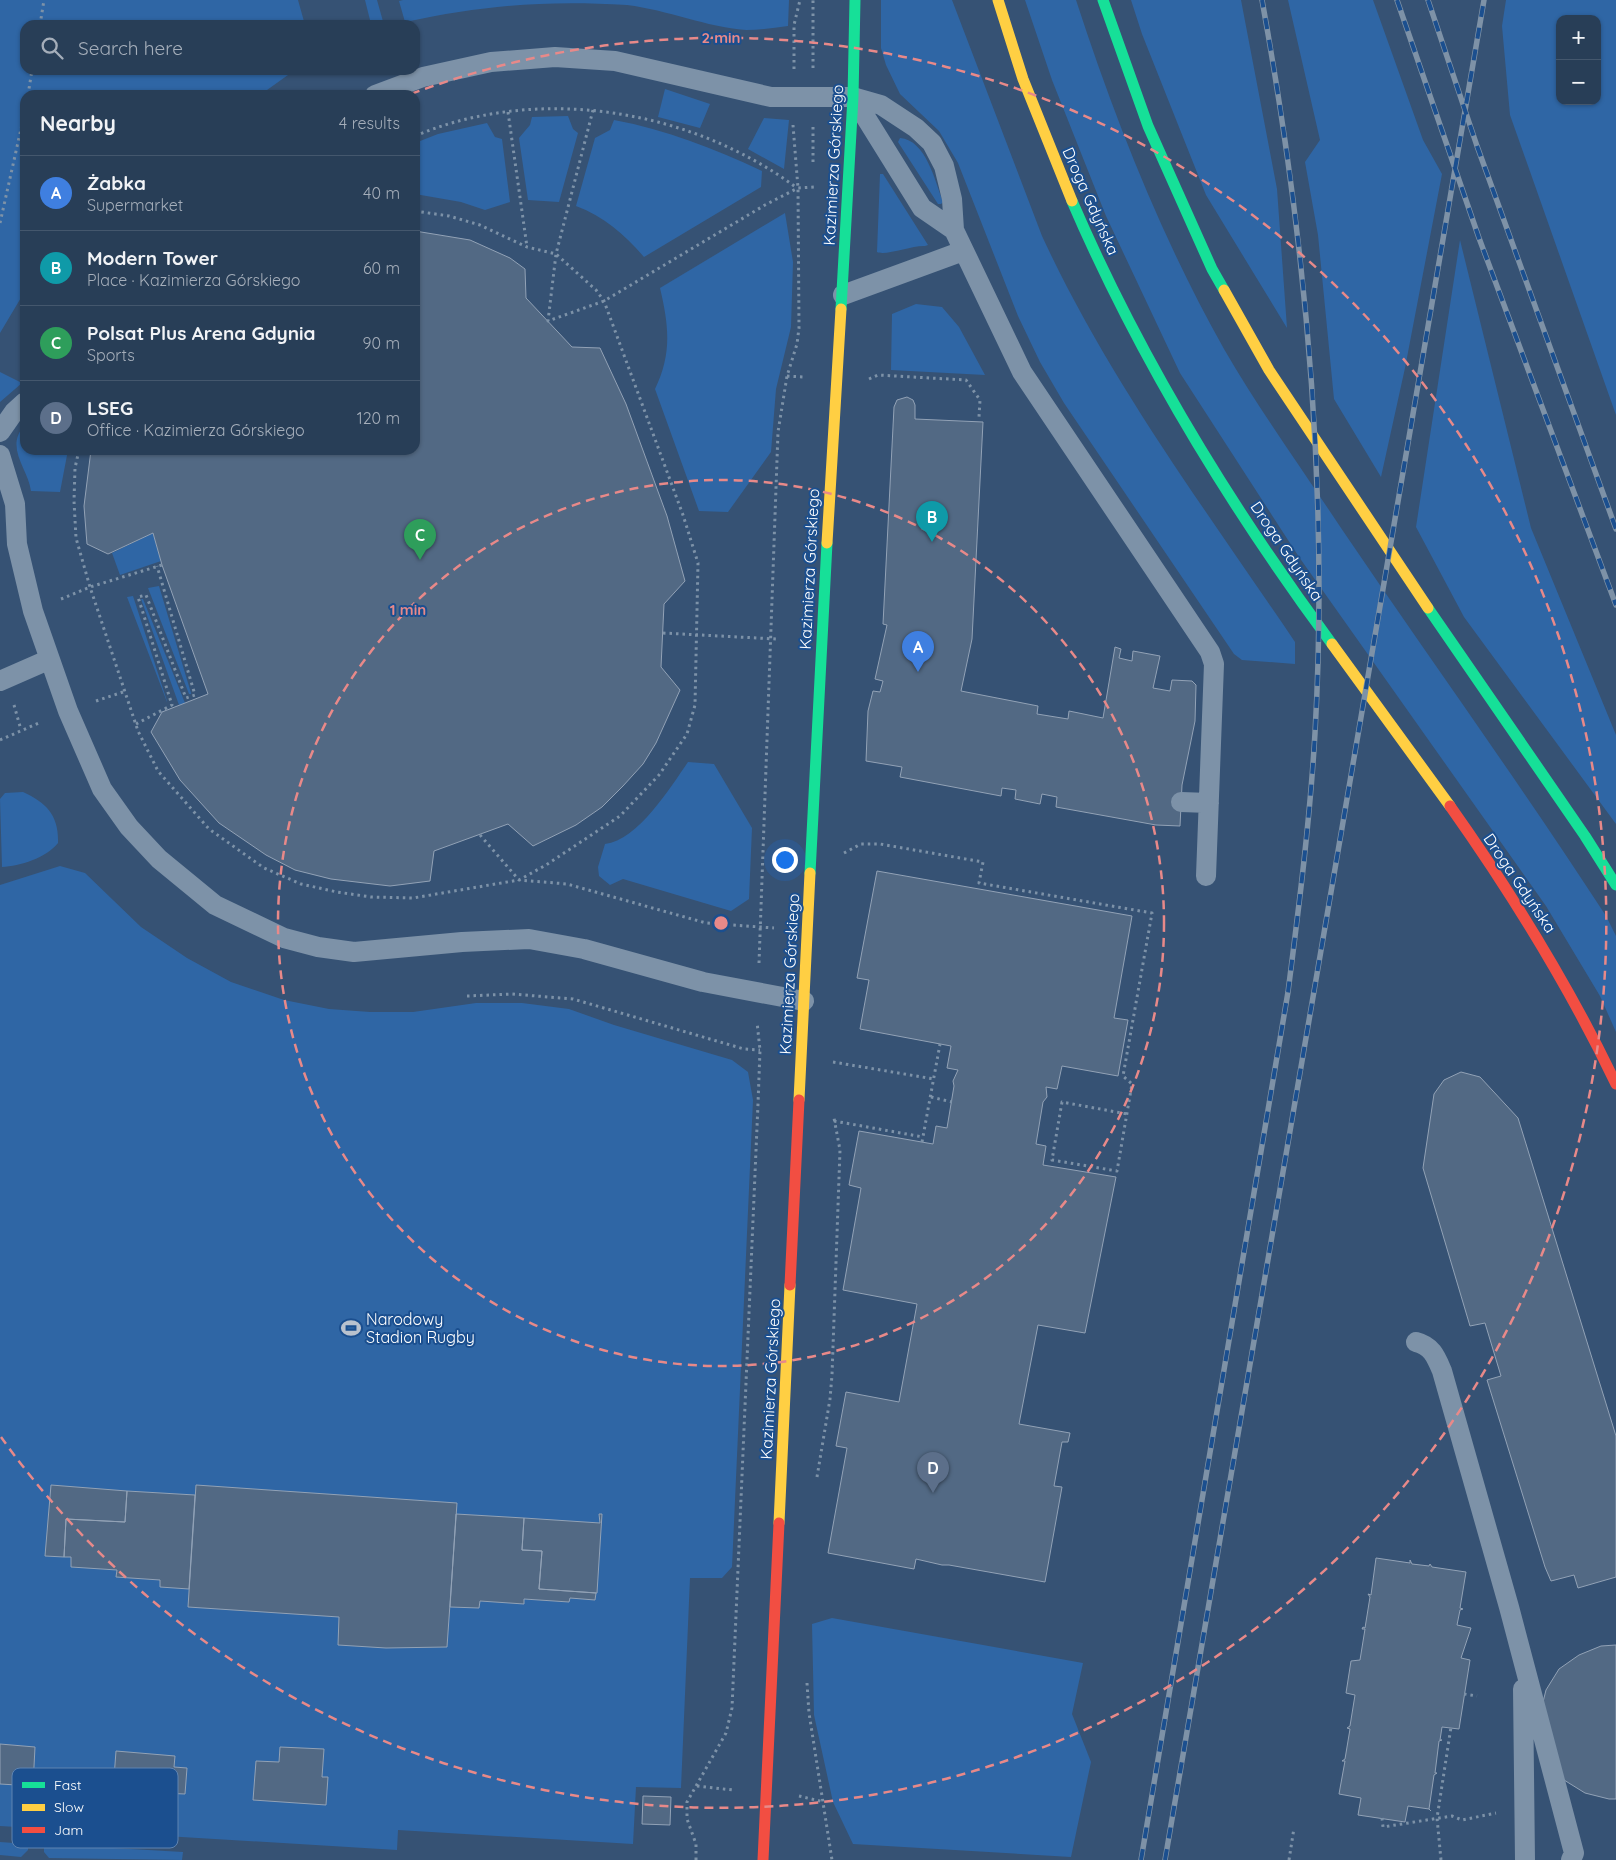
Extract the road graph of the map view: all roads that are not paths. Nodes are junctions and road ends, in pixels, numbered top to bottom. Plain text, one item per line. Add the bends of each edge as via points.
1 (854, 0) edge
2 (998, 0) edge
3 (1103, 0) edge
4 (388, 90) edge
5 (853, 98) junction
6 (954, 230) junction
7 (963, 251) junction
8 (843, 295) junction
9 (20, 407) edge
10 (0, 432) edge
11 (0, 455) edge
12 (48, 660) junction
13 (0, 681) edge
14 (1181, 802) dead end
15 (1209, 803) junction
16 (1206, 876) dead end
17 (1616, 885) edge
18 (804, 1001) junction
19 (1616, 1084) edge
20 (1416, 1342) dead end
21 (1522, 1660) junction
22 (763, 1860) edge
23 (1525, 1860) edge
24 (1571, 1860) edge

1 - 5 main road, Kazimierza Górskiego
2 - 19 main road, Droga Gdyńska via 1014,54 1087,236 1169,397 1290,586 1511,895 1563,979
3 - 17 main road via 1148,126 1212,269 1269,370
4 - 5 lane via 423,77 492,62 554,57 615,60 771,97
5 - 6 lane via 922,208
5 - 6 lane via 881,106 916,128 932,143 944,166 952,199
5 - 8 main road, Kazimierza Górskiego
6 - 7 lane
7 - 8 lane
7 - 15 lane via 1022,372 1210,652 1214,664
8 - 18 main road, Kazimierza Górskiego via 822,625
9 - 10 lane
11 - 12 lane via 15,504 17,544
12 - 13 lane
12 - 18 lane via 102,789 130,827 158,859 216,905 284,938 354,952 529,938 584,949 703,982
14 - 15 lane
15 - 16 lane
18 - 22 main road, Kazimierza Górskiego
20 - 21 lane via 1425,1344 1436,1355 1442,1371
21 - 23 lane
21 - 24 lane via 1574,1853

